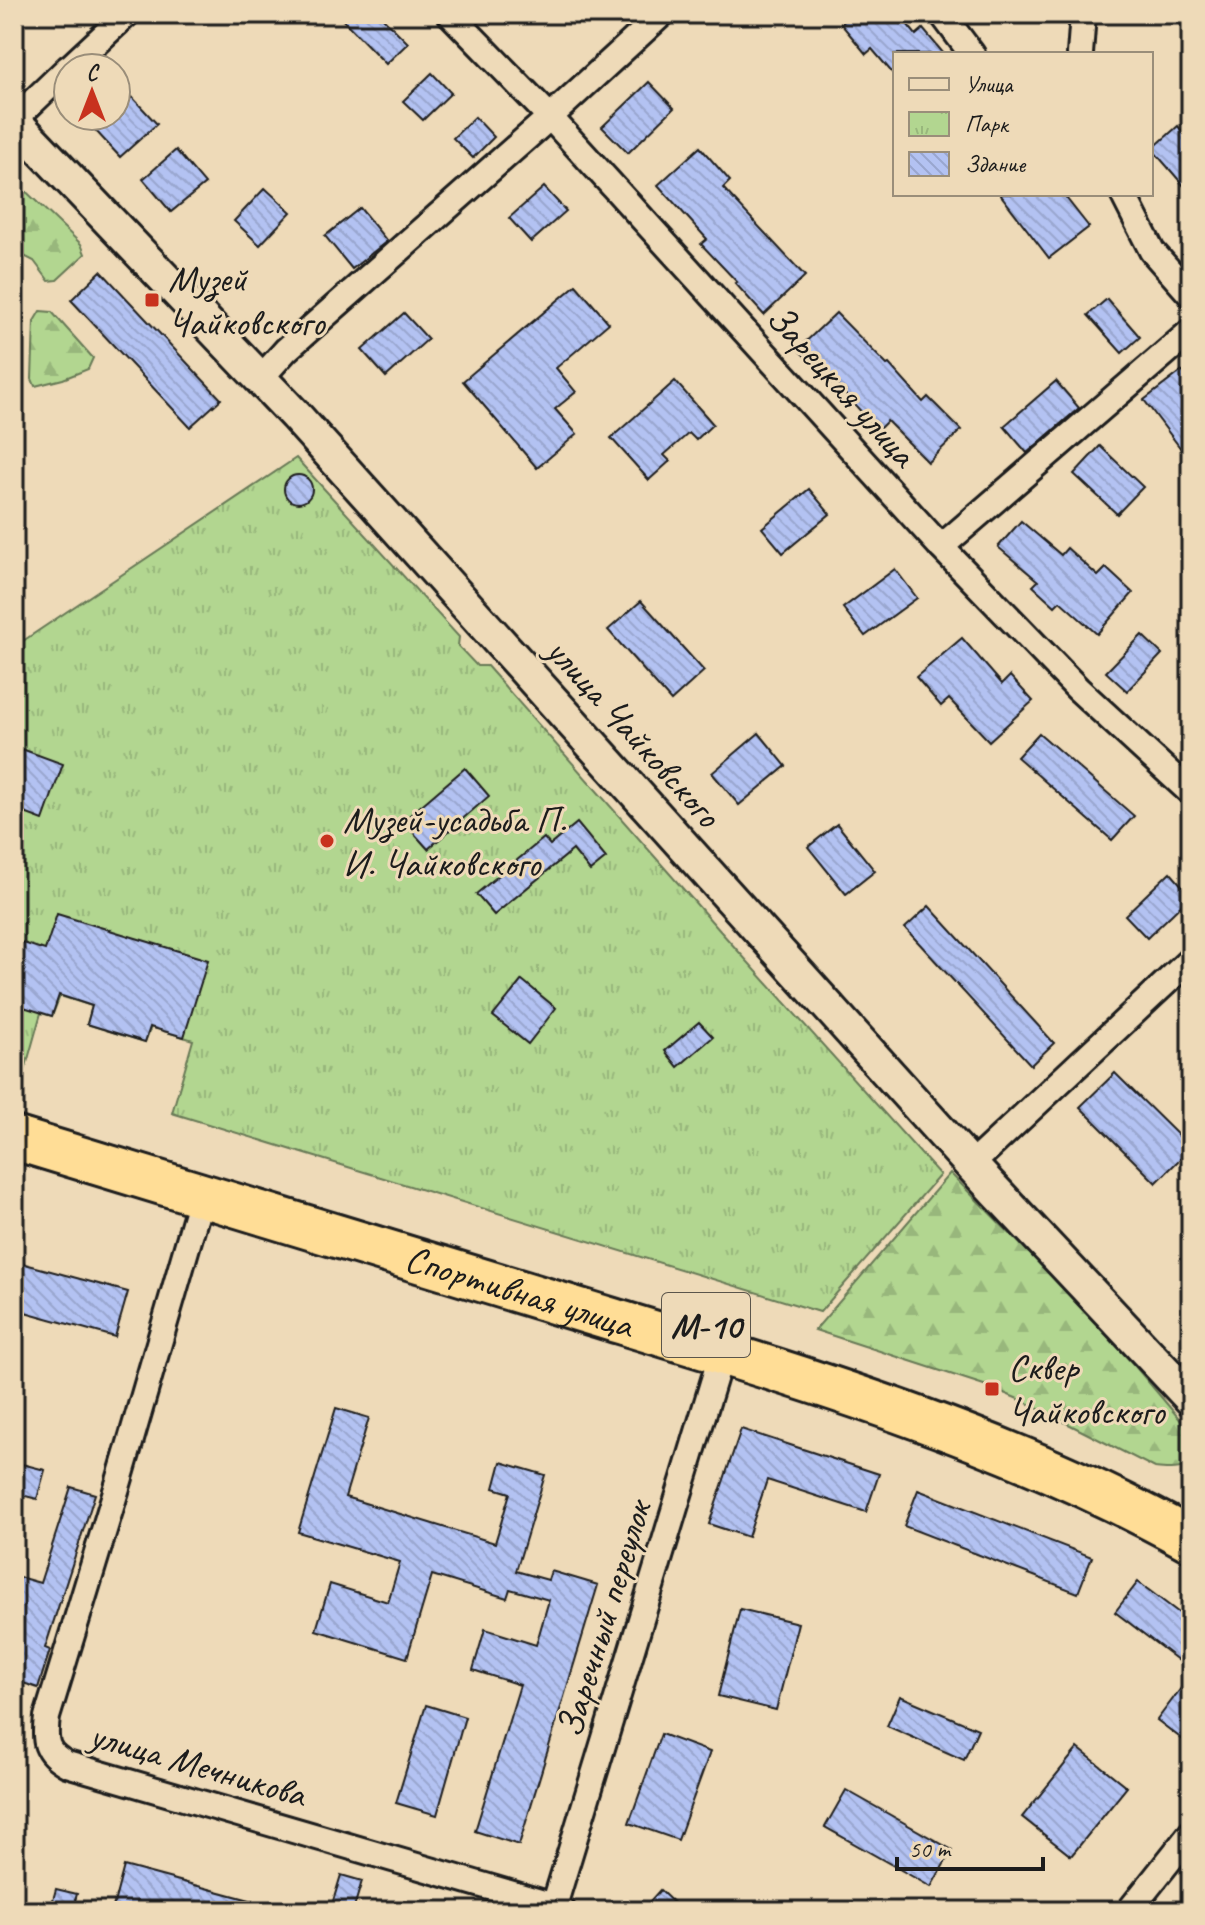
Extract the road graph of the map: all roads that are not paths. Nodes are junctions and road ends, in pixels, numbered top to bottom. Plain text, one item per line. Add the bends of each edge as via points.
1 (127, 14) edge
2 (450, 14) edge
3 (662, 14) edge
4 (942, 14) edge
5 (1083, 14) edge
6 (85, 52) edge
7 (970, 52) edge
8 (1080, 52) edge
9 (52, 83) edge
10 (550, 117) junction
11 (14, 120) edge
12 (1124, 196) edge
13 (1191, 295) edge
14 (1191, 331) edge
15 (260, 379) junction
16 (941, 547) junction
17 (1191, 793) edge
18 (1191, 959) edge
19 (14, 1114) edge
20 (14, 1138) edge
21 (971, 1165) junction
22 (202, 1195) junction
23 (722, 1353) junction
24 (1191, 1399) edge
25 (1188, 1521) edge
26 (1191, 1833) edge
27 (559, 1908) edge
28 (1129, 1911) edge

1 - 6 street
2 - 10 street, Зарецкая улица
3 - 10 street
4 - 7 street
5 - 8 street
9 - 11 street
10 - 15 street via 286,350
10 - 16 street, Зарецкая улица
11 - 15 street, улица Чайковского
12 - 13 street via 1152,251
14 - 16 street
15 - 21 street, улица Чайковского
16 - 17 street, Зарецкая улица via 1078,689
18 - 21 street
19 - 25 highway, Спортивная улица / М-10 via 876,1379 1090,1463
20 - 22 highway, Спортивная улица / М-10
21 - 24 street, улица Чайковского
22 - 23 highway, Спортивная улица / М-10
22 - 27 street, улица Мечникова via 47,1717 48,1748 67,1764
23 - 25 highway, Спортивная улица / М-10 via 959,1432 1126,1506
23 - 27 street, Заречный переулок
26 - 28 street

